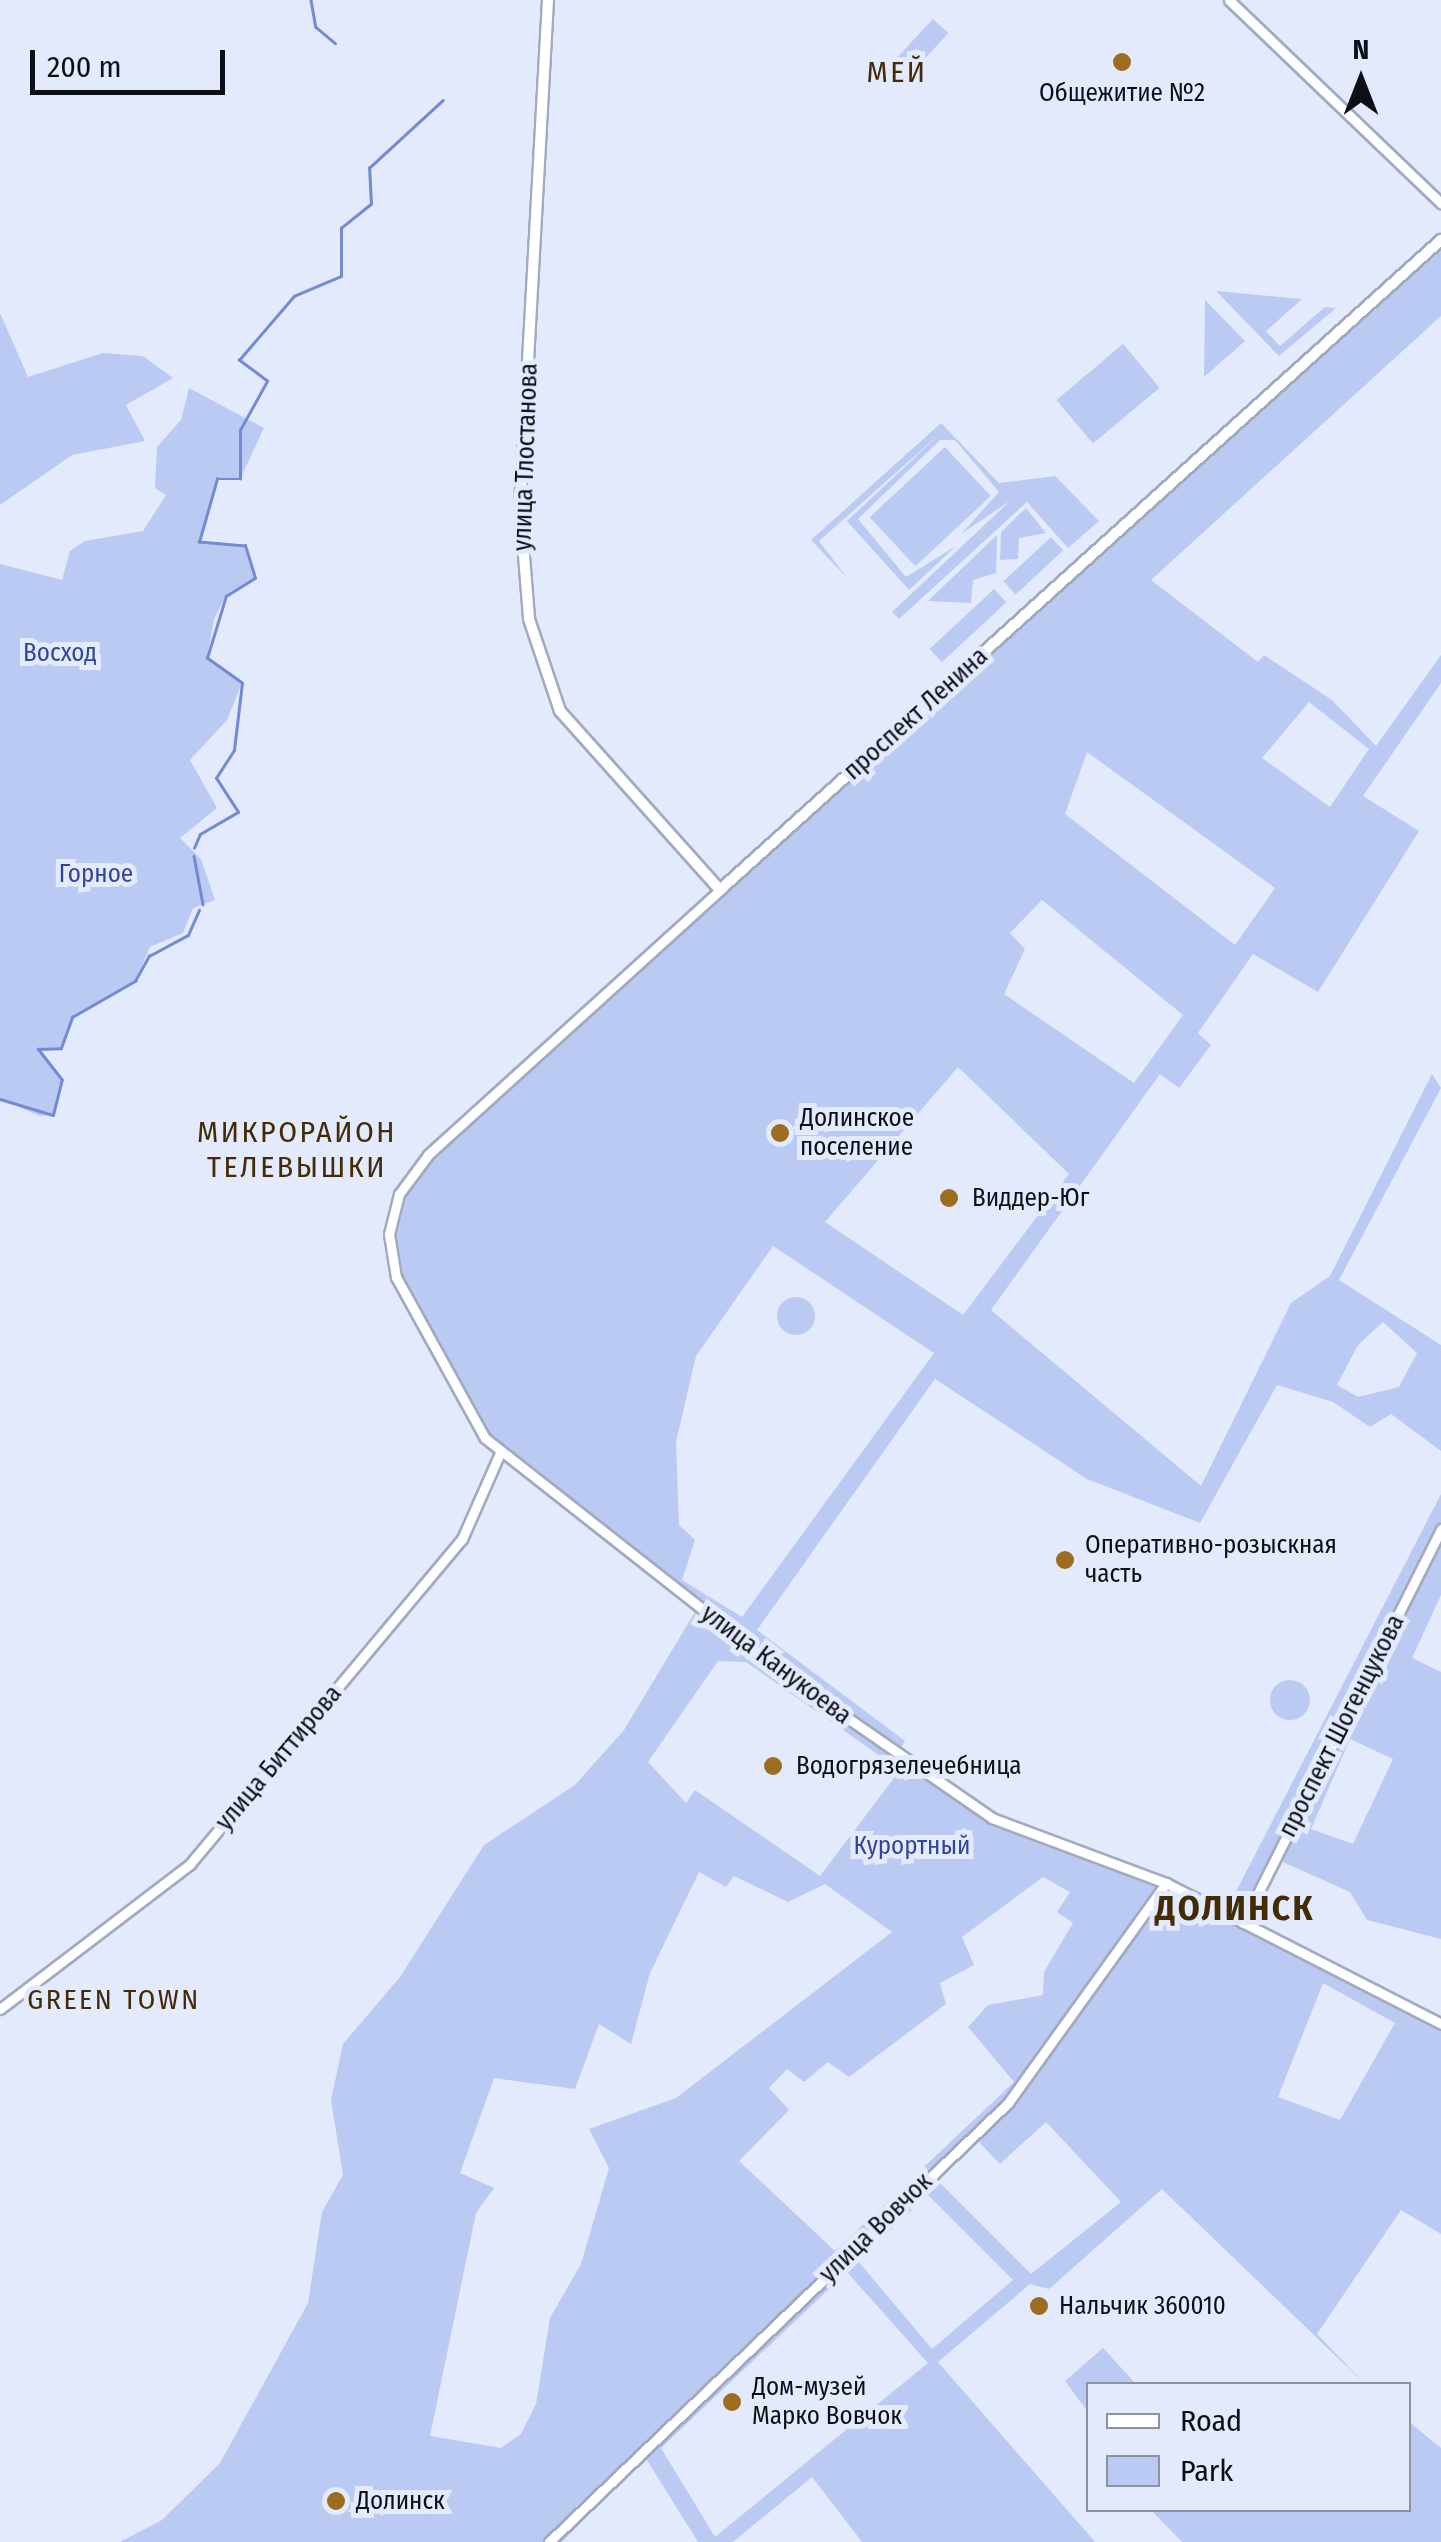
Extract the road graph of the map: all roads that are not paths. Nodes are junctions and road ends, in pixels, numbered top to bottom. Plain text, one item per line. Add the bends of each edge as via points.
1 (548, 0) edge
2 (556, 0) edge
3 (1229, 0) edge
4 (549, 17) junction
5 (1441, 204) edge
6 (1441, 240) edge
7 (720, 890) junction
8 (399, 1194) joint
9 (500, 1455) junction
10 (1441, 1528) edge
11 (1166, 1883) junction
12 (1243, 1923) junction
13 (0, 2009) edge
14 (1441, 2024) edge
15 (549, 2542) edge

1 - 4 main road
2 - 4 main road
3 - 5 street
4 - 7 main road, улица Тлостанова via 521,475 528,619 570,724
6 - 7 main road, проспект Ленина
7 - 8 street, проспект Ленина via 428,1155
8 - 9 street, улица Канукоева via 388,1242 396,1277
9 - 11 street, улица Канукоева via 787,1676 992,1818
9 - 13 street, улица Биттирова via 462,1539 190,1864
10 - 12 street, проспект Шогенцукова
11 - 12 street, улица Канукоева
11 - 15 street, улица Вовчок via 1008,2103
12 - 14 street, улица Канукоева

